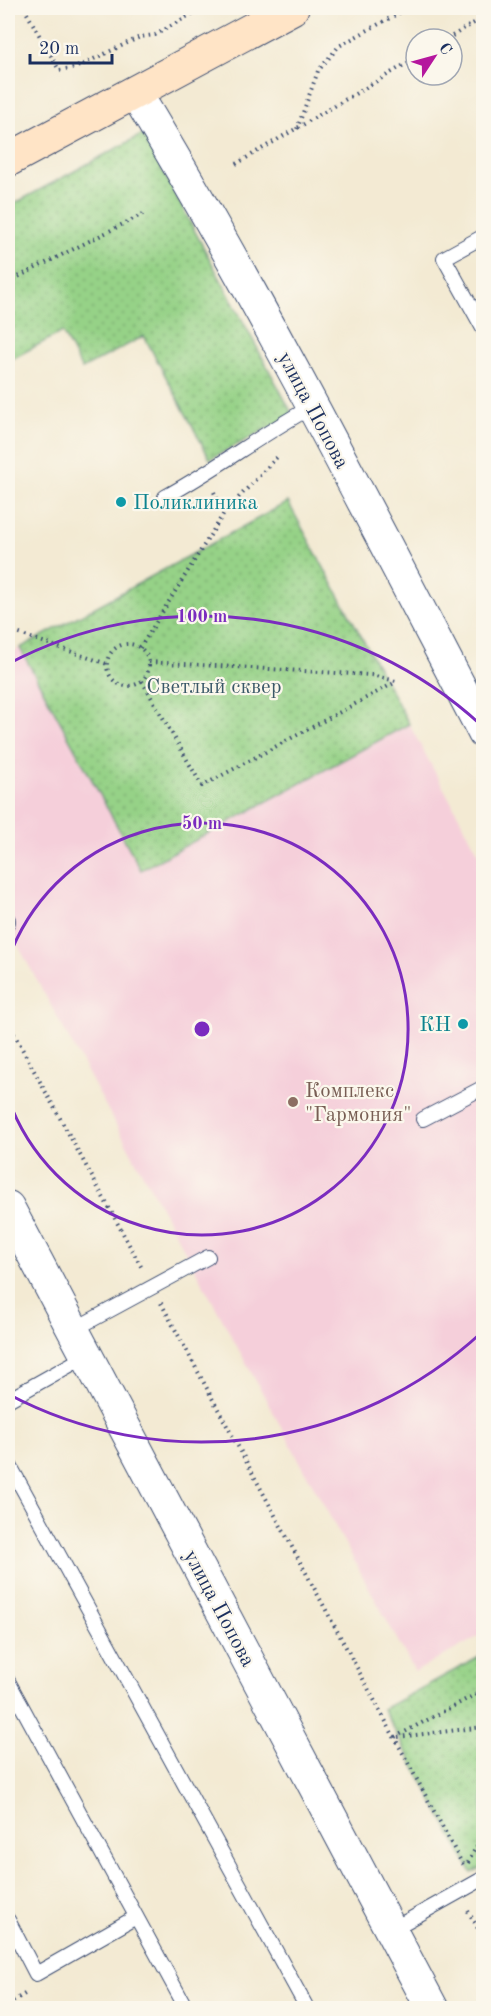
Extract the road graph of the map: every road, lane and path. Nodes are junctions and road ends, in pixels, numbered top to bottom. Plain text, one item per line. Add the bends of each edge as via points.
1 (24, 8) edge
2 (202, 8) edge
3 (292, 8) edge
4 (408, 8) edge
5 (483, 17) edge
6 (464, 29) edge
7 (404, 65) edge
8 (135, 92) junction
9 (297, 129) junction
10 (8, 160) edge
11 (236, 164) dead end
12 (143, 214) dead end
13 (483, 236) edge
14 (8, 282) edge
15 (483, 330) edge
16 (313, 406) junction
17 (279, 455) dead end
18 (165, 497) dead end
19 (8, 630) edge
20 (140, 648) junction
21 (149, 662) junction
22 (107, 664) junction
23 (141, 681) junction
24 (483, 734) edge
25 (8, 1023) edge
26 (483, 1087) edge
27 (423, 1119) dead end
28 (8, 1207) edge
29 (208, 1257) dead end
30 (152, 1288) junction
31 (80, 1343) junction
32 (8, 1400) edge
33 (8, 1462) edge
34 (8, 1681) edge
35 (483, 1690) edge
36 (483, 1727) edge
37 (395, 1737) junction
38 (483, 1831) edge
39 (465, 1869) junction
40 (483, 1878) edge
41 (459, 1893) junction
42 (136, 1917) junction
43 (8, 1920) edge
44 (391, 1930) junction
45 (483, 1939) edge
46 (186, 2008) edge
47 (307, 2008) edge
48 (432, 2008) edge

1 - 2 path via 59,70 76,67 140,37 155,35
3 - 8 main road
4 - 9 path via 339,46 318,71
5 - 6 path
7 - 9 path
8 - 10 main road
8 - 16 street, улица Попова via 194,189
9 - 11 path
12 - 14 path
13 - 15 lane via 444,258
16 - 18 lane
16 - 24 street, улица Попова
17 - 20 path via 224,513
19 - 22 path
20 - 21 path
20 - 22 path via 134,644 119,646
21 - 23 path
21 - 23 path via 371,675 396,682 202,786
22 - 23 path via 111,676 121,684
25 - 30 path
26 - 27 lane
28 - 31 street, улица Попова
29 - 30 lane
30 - 31 lane
30 - 37 path
31 - 32 lane
31 - 44 street, улица Попова
33 - 47 lane
34 - 42 lane
35 - 37 path
36 - 37 path
37 - 39 path
38 - 39 path
39 - 41 path
40 - 41 lane
41 - 44 lane
41 - 45 path
42 - 43 lane via 36,1974
42 - 46 lane
44 - 48 street, улица Попова

